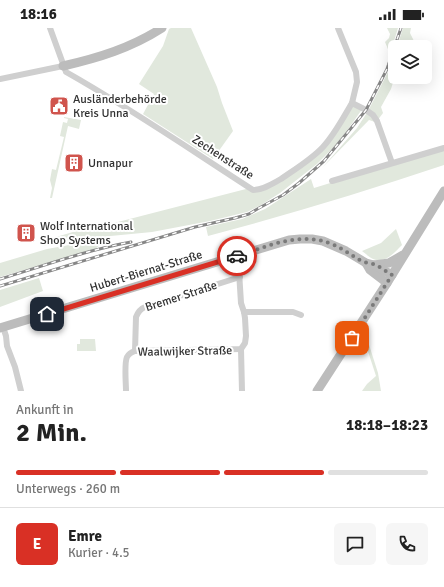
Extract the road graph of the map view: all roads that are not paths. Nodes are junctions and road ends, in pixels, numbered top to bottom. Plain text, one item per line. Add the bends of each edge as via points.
1 (50, 28) edge
2 (162, 28) edge
3 (338, 28) edge
4 (63, 66) junction
5 (0, 79) edge
6 (352, 103) junction
7 (444, 148) edge
8 (392, 163) junction
9 (332, 181) dead end
10 (444, 191) edge
11 (405, 254) junction
12 (238, 256) junction
13 (370, 264) junction
14 (240, 277) junction
15 (390, 279) junction
16 (244, 312) junction
17 (301, 315) dead end
18 (1, 328) edge
19 (0, 338) edge
20 (7, 346) junction
21 (241, 349) junction
22 (135, 351) junction
23 (21, 391) edge
24 (126, 391) edge
25 (242, 391) edge
26 (317, 391) edge

1 - 4 street
2 - 4 street via 114,52
3 - 6 street, Zechenstraße via 356,72 357,82
4 - 5 street
4 - 6 street, Zechenstraße via 66,72 253,190 260,190 299,167 322,148
6 - 8 street via 373,115
7 - 8 street
8 - 9 street
10 - 11 street
11 - 13 street via 389,263
11 - 15 street
12 - 13 street, Hubert-Biernat-Straße via 289,240 312,239 333,244
12 - 14 street
12 - 18 street, Hubert-Biernat-Straße
13 - 15 street, Hubert-Biernat-Straße
14 - 16 street
14 - 22 street, Bremer Straße via 140,309 136,317
15 - 26 street
16 - 17 street via 293,312
16 - 21 street, Waalwijker Straße via 246,336
18 - 20 street via 6,336
19 - 20 street
20 - 23 street
21 - 22 street, Waalwijker Straße
21 - 25 street
22 - 24 street, Waalwijker Straße via 126,359

